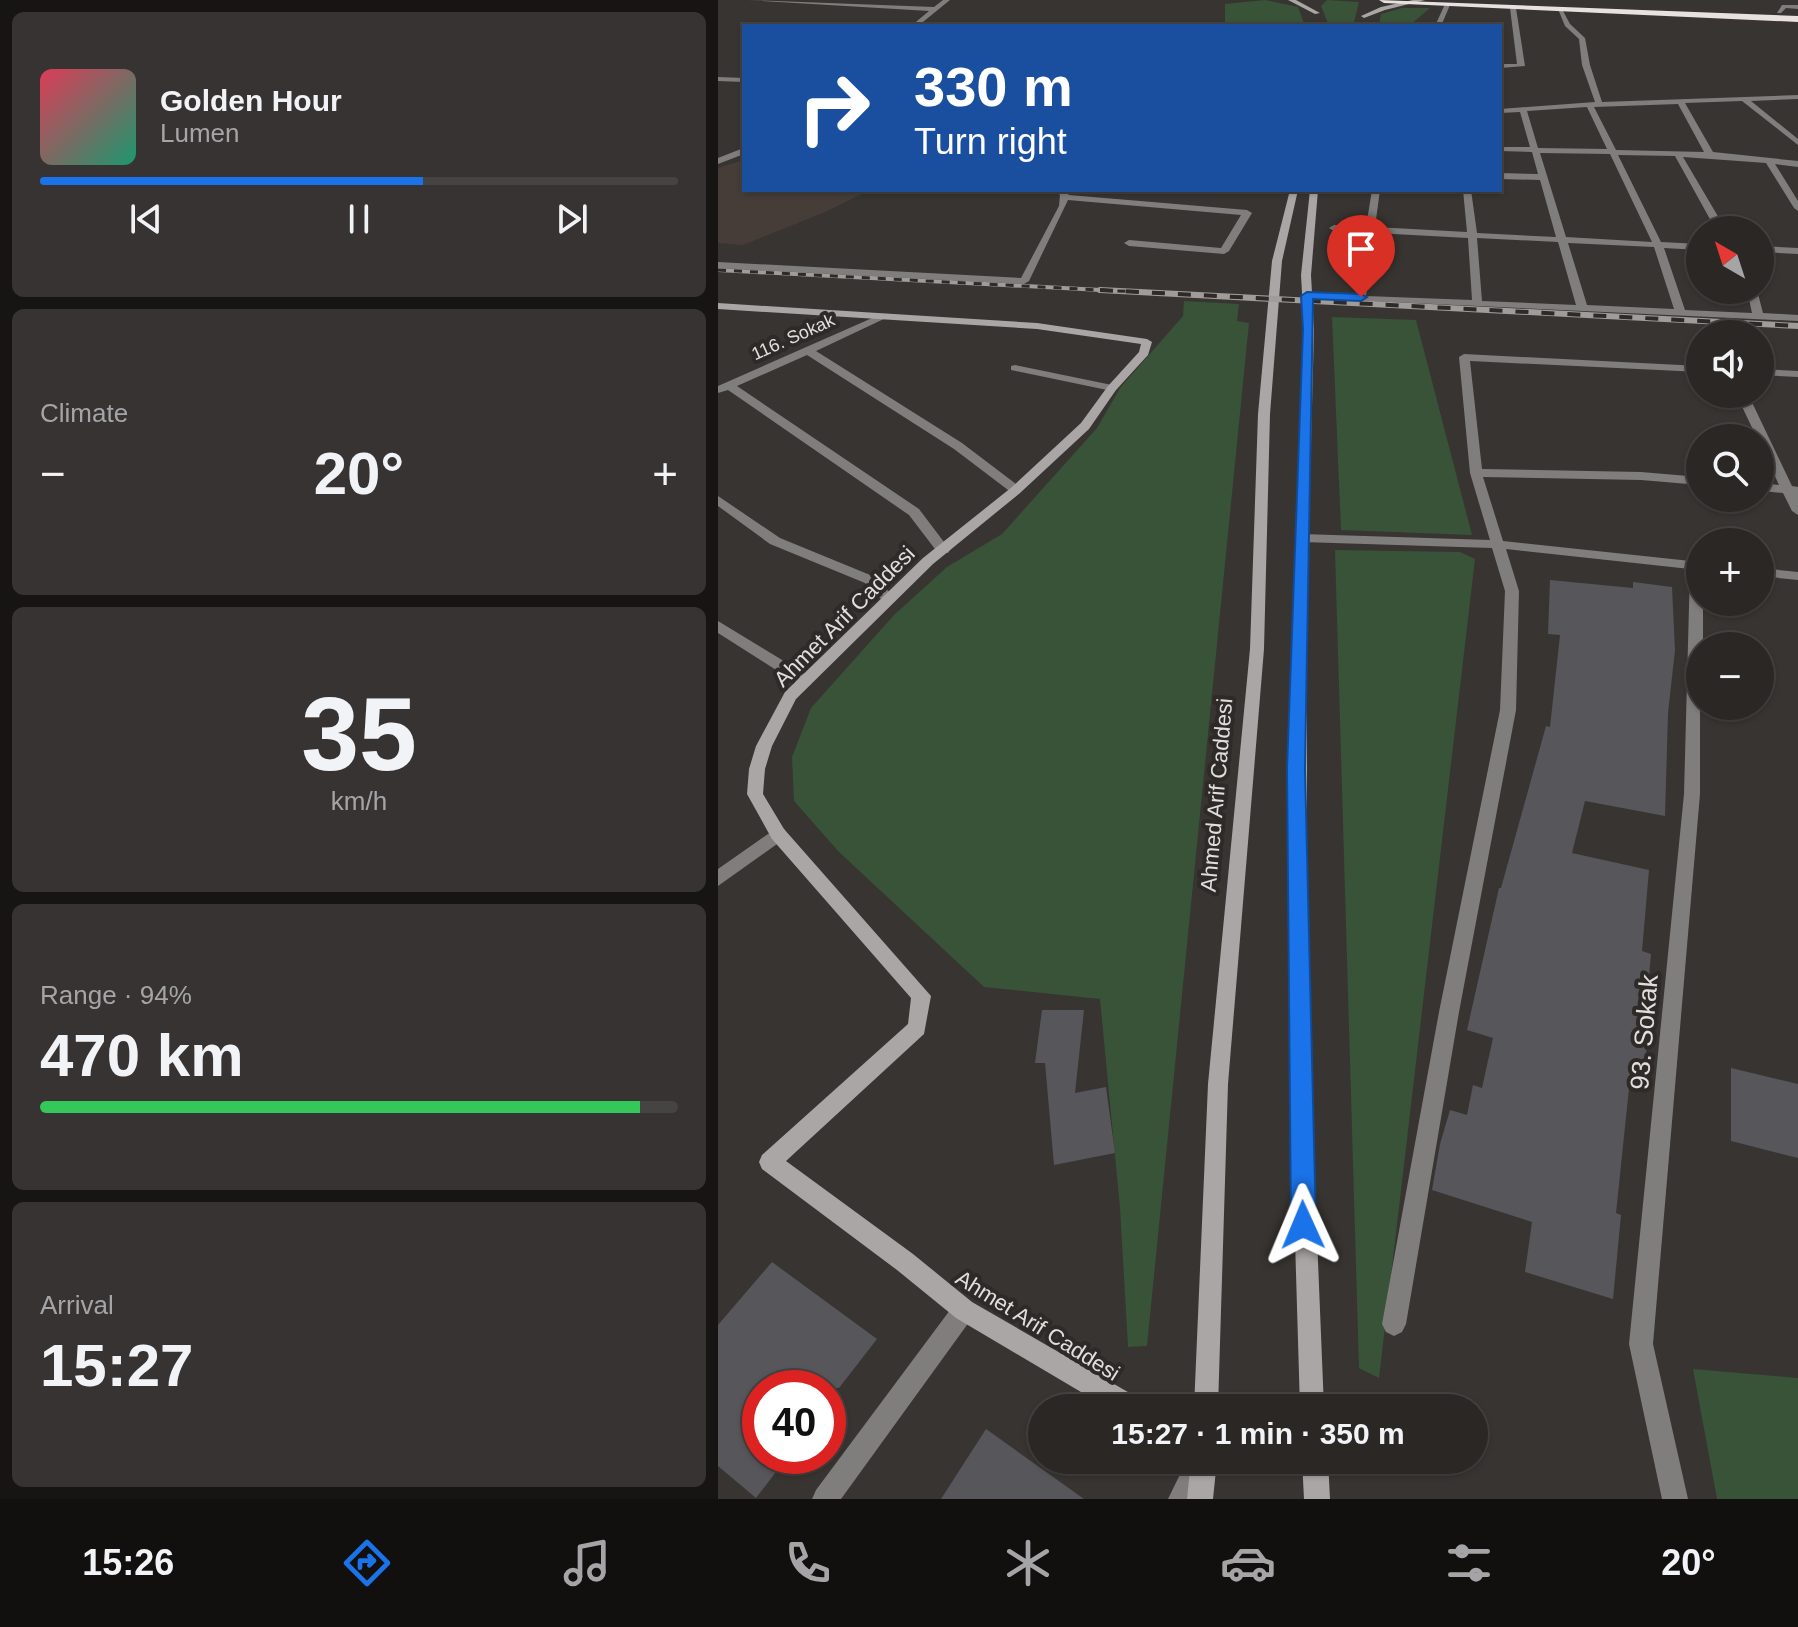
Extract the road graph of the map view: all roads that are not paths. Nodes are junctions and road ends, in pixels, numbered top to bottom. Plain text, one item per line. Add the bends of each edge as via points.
1 (750, 0) edge
2 (947, 0) edge
3 (1291, 0) edge
4 (1320, 0) edge
5 (1384, 0) edge
6 (1618, 0) edge
7 (1417, 1) edge
8 (1448, 2) edge
9 (1366, 4) dead end
10 (1558, 5) edge
11 (1513, 8) junction
12 (1719, 8) junction
13 (935, 9) junction
14 (1798, 10) edge
15 (1317, 13) junction
16 (1364, 16) junction
17 (1733, 16) junction
18 (1798, 19) edge
19 (1317, 23) dead end
20 (916, 24) edge
21 (1360, 24) edge
22 (1439, 24) edge
23 (1502, 66) edge
24 (718, 79) edge
25 (742, 80) edge
26 (1798, 97) edge
27 (1745, 100) junction
28 (1681, 102) junction
29 (1594, 104) junction
30 (1523, 110) junction
31 (1502, 111) edge
32 (1798, 143) edge
33 (1502, 149) edge
34 (1534, 150) junction
35 (742, 152) edge
36 (1612, 154) junction
37 (1710, 155) junction
38 (1679, 156) junction
39 (1768, 160) junction
40 (718, 161) edge
41 (1798, 164) edge
42 (1502, 176) edge
43 (1542, 177) junction
44 (1294, 192) edge
45 (1314, 192) edge
46 (1376, 192) edge
47 (1467, 192) edge
48 (1062, 194) edge
49 (1798, 208) edge
50 (1713, 216) edge
51 (1334, 228) dead end
52 (1372, 232) junction
53 (1471, 236) junction
54 (1560, 240) junction
55 (1129, 243) dead end
56 (1658, 245) junction
57 (1686, 246) edge
58 (1774, 250) edge
59 (1798, 251) edge
60 (718, 265) edge
61 (1307, 296) junction
62 (1361, 297) junction
63 (1477, 303) junction
64 (1755, 304) edge
65 (718, 306) edge
66 (1582, 307) junction
67 (1680, 312) junction
68 (1758, 316) junction
69 (883, 317) junction
70 (1798, 318) edge
71 (809, 351) junction
72 (1015, 368) dead end
73 (1686, 368) edge
74 (1774, 373) edge
75 (1798, 374) edge
76 (724, 388) edge
77 (1112, 388) junction
78 (1750, 408) edge
79 (1476, 473) junction
80 (1686, 480) edge
81 (1774, 488) edge
82 (1016, 490) junction
83 (1794, 490) edge
84 (718, 500) edge
85 (1798, 511) edge
86 (1302, 538) junction
87 (1498, 544) junction
88 (943, 550) junction
89 (1686, 564) edge
90 (1774, 573) edge
91 (1798, 576) edge
92 (889, 599) junction
93 (1697, 616) edge
94 (718, 626) edge
95 (805, 681) junction
96 (778, 834) junction
97 (718, 879) edge
98 (964, 1310) junction
99 (1394, 1324) dead end
100 (1107, 1394) edge
101 (1207, 1394) edge
102 (1311, 1394) edge
103 (1194, 1474) edge
104 (1201, 1474) edge
105 (1316, 1474) edge
106 (825, 1499) edge
107 (1181, 1499) edge
108 (1200, 1499) edge
109 (1317, 1499) edge
110 (1675, 1499) edge

1 - 13 street
2 - 13 street
3 - 15 street
4 - 15 street
5 - 7 highway
6 - 12 highway
7 - 8 highway
7 - 16 street
8 - 11 highway
8 - 17 highway
8 - 22 street
9 - 16 street
10 - 11 highway
10 - 12 highway
10 - 17 highway
10 - 29 street via 1567,25 1582,38
11 - 23 street via 1521,66
12 - 14 highway
13 - 20 street
15 - 19 street
16 - 21 street
17 - 18 highway
24 - 25 street
26 - 27 street
27 - 28 street
27 - 32 street
28 - 29 street
28 - 37 street
29 - 30 street
29 - 36 street
30 - 31 street
30 - 34 street
33 - 34 street
34 - 36 street
34 - 43 street
35 - 40 street
36 - 38 street
36 - 56 street
37 - 38 street
37 - 39 street
38 - 50 street
39 - 41 street
39 - 49 street
42 - 43 street
43 - 54 street
44 - 101 street, Ahmed Arif Caddesi via 1277,261 1264,414 1257,649 1218,1084
45 - 61 street
46 - 52 street
47 - 53 street
48 - 55 street via 1247,213 1224,251
48 - 60 street via 1063,206 1024,281
51 - 52 street
52 - 53 street
52 - 62 street
53 - 54 street
53 - 63 street
54 - 56 street
54 - 66 street
56 - 57 street
56 - 67 street
58 - 59 street
61 - 62 street
61 - 86 street
62 - 63 street
63 - 66 street
64 - 68 street
65 - 69 street, Ahmet Arif Caddesi
66 - 67 street
67 - 68 street
68 - 70 street
69 - 71 street, 116. Sokak
69 - 77 street, Ahmet Arif Caddesi via 1037,326 1147,342 1144,353
71 - 76 street, 116. Sokak
71 - 82 street via 958,446
72 - 77 street
73 - 79 street via 1464,357
74 - 75 street
76 - 88 street via 914,512
77 - 82 street, Ahmet Arif Caddesi via 1085,426
78 - 83 street
79 - 80 street
79 - 87 street
81 - 83 street
82 - 88 street, Ahmet Arif Caddesi
83 - 85 street
84 - 92 street via 775,541 870,580
86 - 87 street
86 - 102 street via 1296,769
87 - 89 street
87 - 99 street via 1512,591 1508,710
88 - 92 street, Ahmet Arif Caddesi
90 - 91 street
92 - 95 street, Ahmet Arif Caddesi
93 - 110 street, 93. Sokak via 1692,794 1641,1344
94 - 95 street
95 - 96 street, Ahmet Arif Caddesi via 790,696 757,769 755,794
96 - 97 street
96 - 98 street, Ahmet Arif Caddesi via 921,996 917,1028 770,1162
98 - 100 street, Ahmet Arif Caddesi
98 - 106 street
103 - 107 street
104 - 108 street
105 - 109 street

